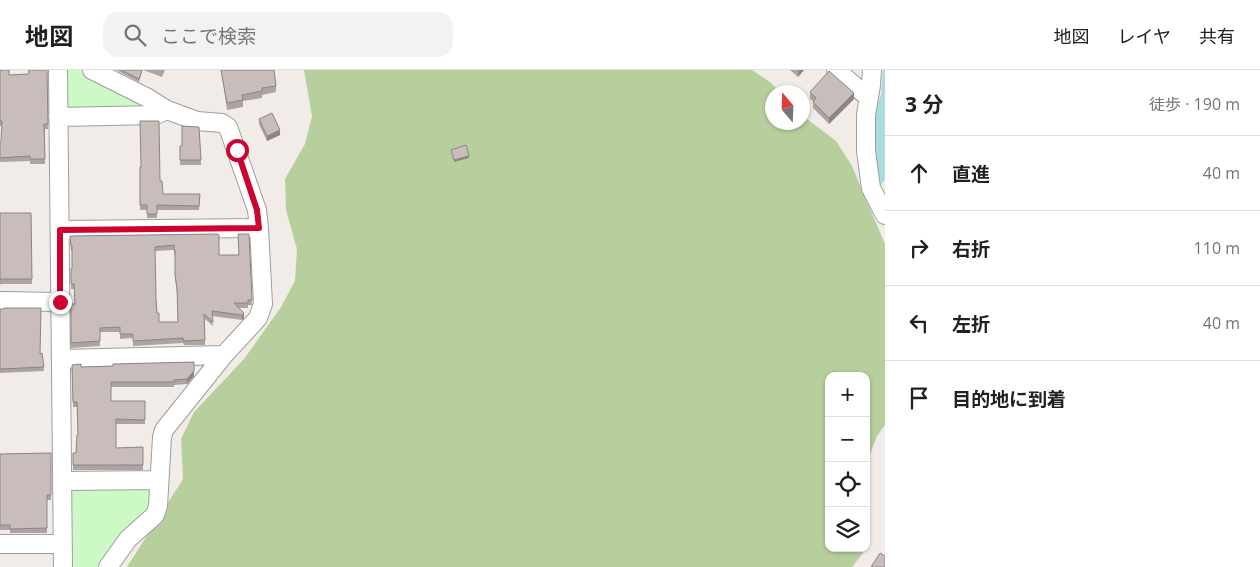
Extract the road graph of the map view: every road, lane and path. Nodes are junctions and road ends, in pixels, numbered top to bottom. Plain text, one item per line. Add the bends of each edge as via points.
1 (58, 70) edge
2 (92, 70) edge
3 (846, 73) edge
4 (870, 84) edge
5 (167, 110) junction
6 (58, 116) junction
7 (885, 215) edge
8 (259, 228) junction
9 (60, 230) junction
10 (0, 301) edge
11 (60, 302) junction
12 (224, 355) junction
13 (62, 359) junction
14 (159, 480) junction
15 (62, 481) junction
16 (0, 544) edge
17 (62, 544) junction
18 (63, 567) edge
19 (108, 567) edge

1 - 6 street
2 - 5 street
3 - 4 street
4 - 7 street via 866,115 868,169 871,188
5 - 6 street via 156,115
5 - 8 street via 197,121 222,123 228,128 257,210
6 - 9 street
8 - 9 street
8 - 12 street via 263,304 258,318
9 - 11 street
10 - 11 street
11 - 13 street
12 - 13 street
12 - 14 street via 164,430
13 - 15 street
14 - 15 street
14 - 19 street via 155,514 128,539
15 - 17 street
16 - 17 street
17 - 18 street

